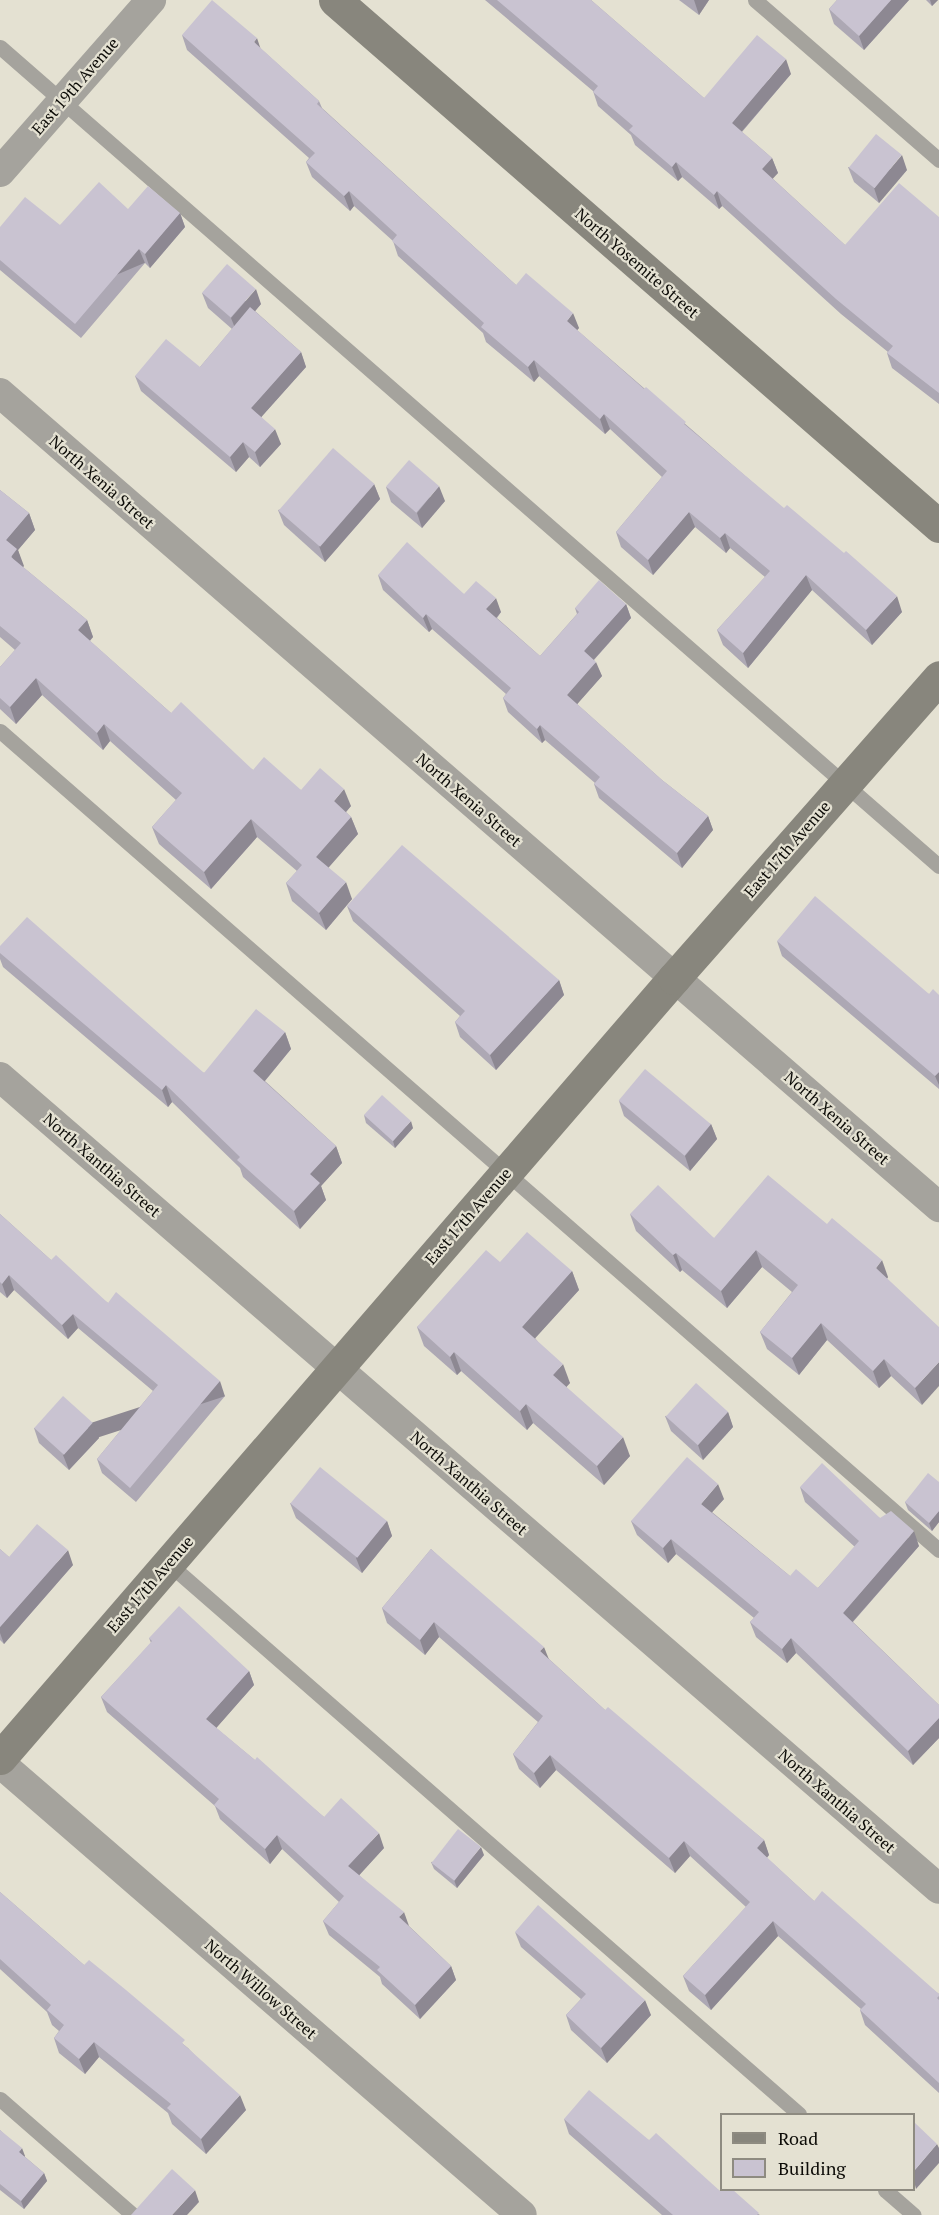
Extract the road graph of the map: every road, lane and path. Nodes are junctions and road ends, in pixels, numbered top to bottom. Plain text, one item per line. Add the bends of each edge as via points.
1 (151, 0) edge
2 (335, 0) edge
3 (755, 0) edge
4 (0, 47) edge
5 (62, 101) junction
6 (939, 160) edge
7 (0, 171) edge
8 (0, 393) edge
9 (939, 526) edge
10 (939, 676) edge
11 (0, 731) edge
12 (844, 784) junction
13 (939, 866) edge
14 (674, 978) junction
15 (0, 1077) edge
16 (506, 1172) junction
17 (939, 1207) edge
18 (336, 1368) junction
19 (939, 1550) edge
20 (168, 1563) junction
21 (0, 1758) edge
22 (0, 1763) edge
23 (939, 1889) edge
24 (0, 2100) edge
25 (797, 2113) edge
26 (886, 2191) edge
27 (133, 2215) edge
28 (522, 2215) edge
29 (914, 2215) edge

1 - 5 street, East 19th Avenue
2 - 9 street, North Yosemite Street
3 - 6 lane
4 - 5 lane
5 - 7 street, East 19th Avenue
5 - 12 lane
8 - 14 street, North Xenia Street
10 - 12 street, East 17th Avenue
11 - 16 lane
12 - 13 lane
12 - 14 street, East 17th Avenue
14 - 16 street, East 17th Avenue
14 - 17 street, North Xenia Street
15 - 18 street, North Xanthia Street
16 - 18 street, East 17th Avenue
16 - 19 lane
18 - 20 street, East 17th Avenue
18 - 23 street, North Xanthia Street
20 - 21 street, East 17th Avenue
20 - 25 lane
22 - 28 street, North Willow Street
24 - 27 lane
26 - 29 lane

